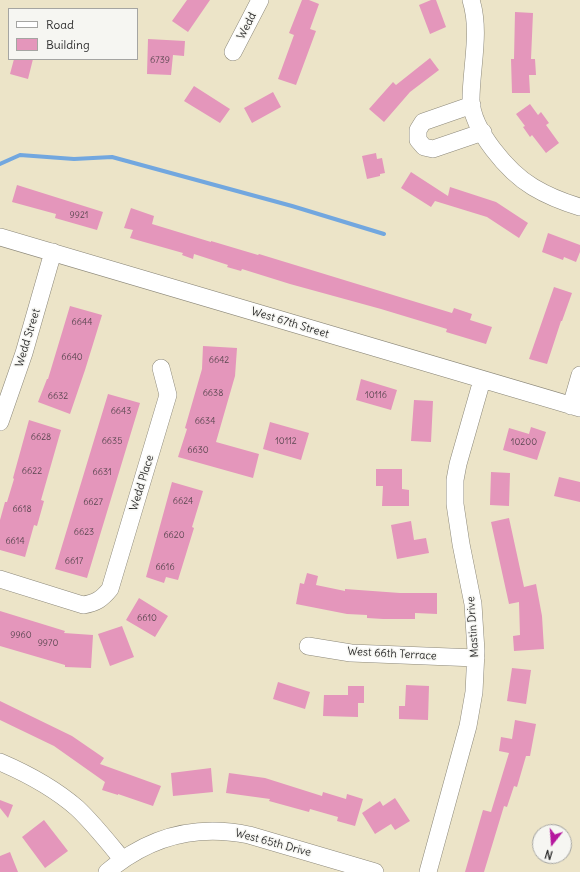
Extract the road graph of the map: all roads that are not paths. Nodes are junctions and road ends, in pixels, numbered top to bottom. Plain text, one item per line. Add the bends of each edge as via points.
1 (260, 0) edge
2 (471, 0) edge
3 (234, 52) dead end
4 (472, 105) junction
5 (483, 132) junction
6 (580, 207) edge
7 (0, 237) edge
8 (53, 252) junction
9 (161, 368) dead end
10 (580, 375) edge
11 (482, 380) junction
12 (575, 407) edge
13 (0, 422) edge
14 (0, 579) edge
15 (308, 646) dead end
16 (476, 658) junction
17 (0, 762) edge
18 (122, 859) junction
19 (107, 872) edge
20 (375, 872) edge
21 (428, 872) edge

1 - 3 street, Wedd
2 - 4 street via 476,34
4 - 5 street via 474,118
4 - 5 street via 423,122 418,130 418,140 424,147 433,149
5 - 6 street via 496,152 516,174 556,200
7 - 8 street, West 67th Street
8 - 11 street, West 67th Street
8 - 13 street, Wedd Street via 24,353
9 - 14 street, Wedd Place via 168,395 110,589 94,603 83,604
10 - 12 street
11 - 12 street, West 67th Street
11 - 16 street, Mastin Drive via 455,480 455,504 473,604
15 - 16 street, West 66th Terrace via 351,652
16 - 21 street, Mastin Drive via 468,726
17 - 18 street via 50,787 71,804
18 - 19 street, West 65th Drive
18 - 20 street, West 65th Drive via 160,840 174,836 212,831 237,832

